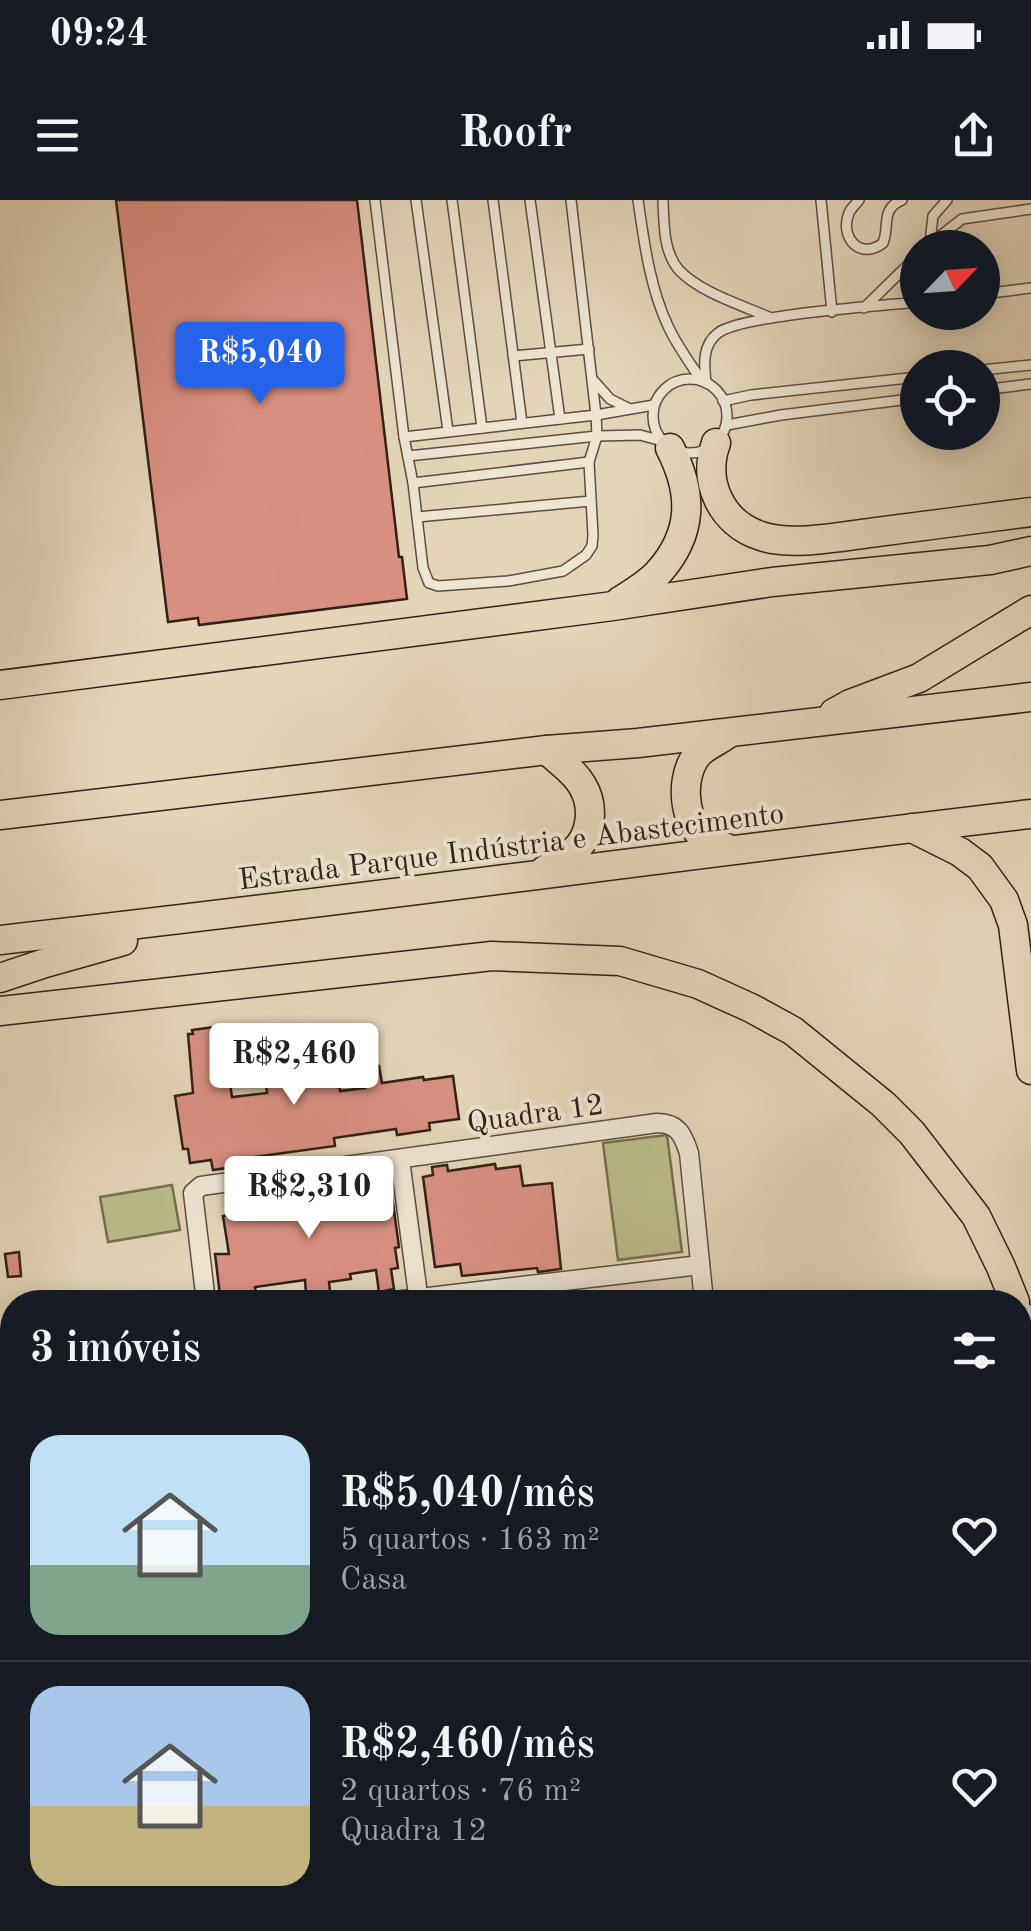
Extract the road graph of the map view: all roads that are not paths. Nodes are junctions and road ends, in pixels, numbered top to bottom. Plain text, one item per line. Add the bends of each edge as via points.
1 (375, 200) edge
2 (416, 200) edge
3 (452, 200) edge
4 (493, 200) edge
5 (530, 200) edge
6 (571, 200) edge
7 (638, 200) edge
8 (663, 200) edge
9 (821, 200) edge
10 (859, 200) edge
11 (902, 200) edge
12 (944, 200) edge
13 (1031, 208) edge
14 (930, 230) edge
15 (948, 230) edge
16 (900, 273) edge
17 (1031, 288) edge
18 (1000, 292) edge
19 (900, 304) edge
20 (864, 308) junction
21 (832, 312) junction
22 (774, 319) junction
23 (589, 350) junction
24 (552, 353) junction
25 (513, 356) junction
26 (1031, 364) edge
27 (1000, 368) edge
28 (900, 379) edge
29 (592, 380) junction
30 (704, 382) junction
31 (1031, 384) edge
32 (1000, 388) edge
33 (724, 400) junction
34 (900, 400) edge
35 (654, 405) junction
36 (630, 409) junction
37 (596, 415) junction
38 (560, 419) junction
39 (522, 423) junction
40 (482, 428) junction
41 (448, 431) junction
42 (721, 434) junction
43 (596, 436) junction
44 (404, 437) junction
45 (666, 444) junction
46 (408, 456) junction
47 (589, 462) junction
48 (413, 483) junction
49 (591, 501) junction
50 (1031, 512) edge
51 (417, 518) junction
52 (1031, 551) edge
53 (613, 606) junction
54 (1031, 610) edge
55 (0, 685) edge
56 (1031, 698) edge
57 (814, 724) junction
58 (732, 732) junction
59 (547, 750) junction
60 (1031, 814) edge
61 (0, 815) edge
62 (912, 828) junction
63 (732, 850) junction
64 (540, 874) junction
65 (220, 916) junction
66 (0, 940) edge
67 (0, 978) edge
68 (0, 1010) edge
69 (1031, 1070) edge
70 (400, 1160) junction
71 (700, 1264) junction
72 (205, 1290) edge
73 (418, 1290) edge
74 (497, 1290) edge
75 (703, 1290) edge
76 (1010, 1290) edge

1 - 44 lane
2 - 41 lane
3 - 40 lane
4 - 25 lane
5 - 24 lane
6 - 23 lane
7 - 30 lane via 659,304
8 - 22 lane via 667,244 678,269
9 - 21 lane
10 - 11 lane via 847,216 861,250 884,243 886,214
12 - 14 lane
13 - 15 lane via 962,219
16 - 20 lane
17 - 18 lane
19 - 20 lane
20 - 21 lane
21 - 22 lane
22 - 30 lane via 718,333 705,352
23 - 24 lane
23 - 29 lane
24 - 25 lane
24 - 38 lane
25 - 39 lane
26 - 27 lane
28 - 33 lane
29 - 36 lane
29 - 37 lane
30 - 33 lane
30 - 35 lane via 673,383
31 - 32 lane
33 - 42 lane
34 - 42 lane via 781,415
35 - 36 lane
35 - 45 lane via 655,429
36 - 37 lane
37 - 38 lane
37 - 43 lane
38 - 39 lane
39 - 40 lane
40 - 41 lane
41 - 44 lane
42 - 45 lane via 699,453
42 - 50 highway via 711,458 717,500 736,524 762,537 823,538
43 - 45 lane via 640,435
43 - 46 lane
43 - 47 lane
44 - 46 lane
45 - 53 highway via 686,488 684,526 657,574
46 - 48 lane
47 - 48 lane
47 - 49 lane
48 - 51 lane
49 - 51 lane
49 - 51 lane via 592,546 581,560 508,581 432,585
52 - 53 highway
53 - 55 highway
54 - 57 highway via 919,678
56 - 57 highway
57 - 58 highway
58 - 59 highway
58 - 63 highway via 700,752 686,789 702,837
59 - 61 highway
59 - 64 highway via 584,787 590,820 572,854
60 - 62 highway, Estrada Parque Indústria e Abastecimento
62 - 63 highway, Estrada Parque Indústria e Abastecimento
62 - 69 highway via 960,852 1004,900
63 - 64 highway, Estrada Parque Indústria e Abastecimento
64 - 65 highway, Estrada Parque Indústria e Abastecimento
65 - 66 highway, Estrada Parque Indústria e Abastecimento
65 - 67 highway
68 - 76 highway via 476,958 620,961 752,1008 793,1031 883,1104 976,1216
70 - 71 street, Quadra 12 via 667,1123 683,1134 689,1154
70 - 72 street, Quadra 12 via 198,1188 193,1193
70 - 73 street
71 - 74 street
71 - 75 street, Quadra 12

